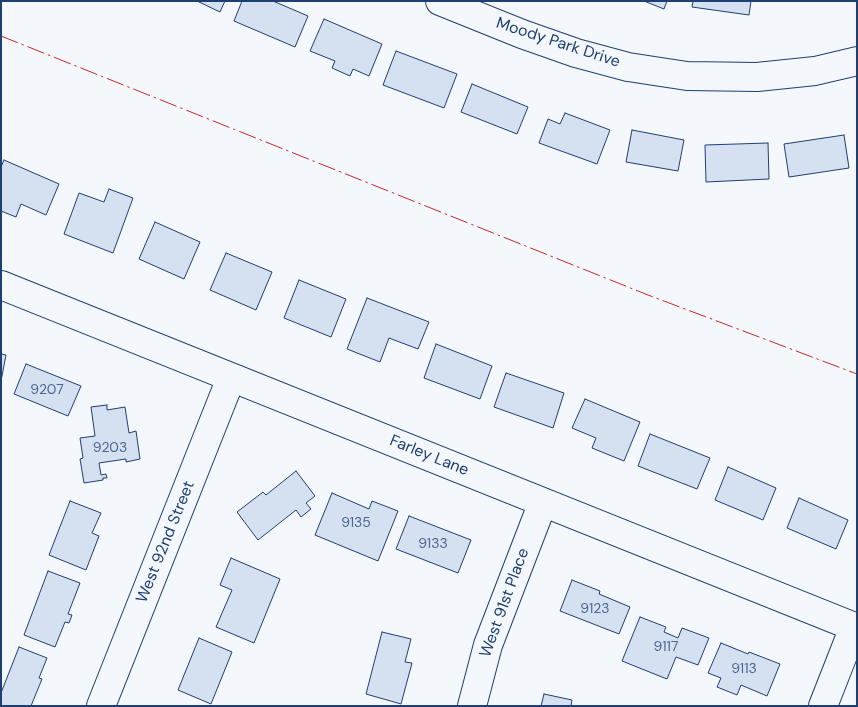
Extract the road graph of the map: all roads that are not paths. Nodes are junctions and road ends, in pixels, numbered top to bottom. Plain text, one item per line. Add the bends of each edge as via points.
1 (440, 1) edge
2 (857, 61) edge
3 (1, 285) edge
4 (231, 378) junction
5 (543, 502) junction
6 (856, 627) edge
7 (101, 706) edge
8 (472, 706) edge
9 (823, 706) edge

1 - 2 street, Moody Park Drive via 522,34 628,67 677,74 757,77 815,71
3 - 4 street, Farley Lane
4 - 5 street, Farley Lane
4 - 7 street, West 92nd Street
5 - 6 street, Farley Lane
5 - 8 street, West 91st Place via 488,645
6 - 9 street

